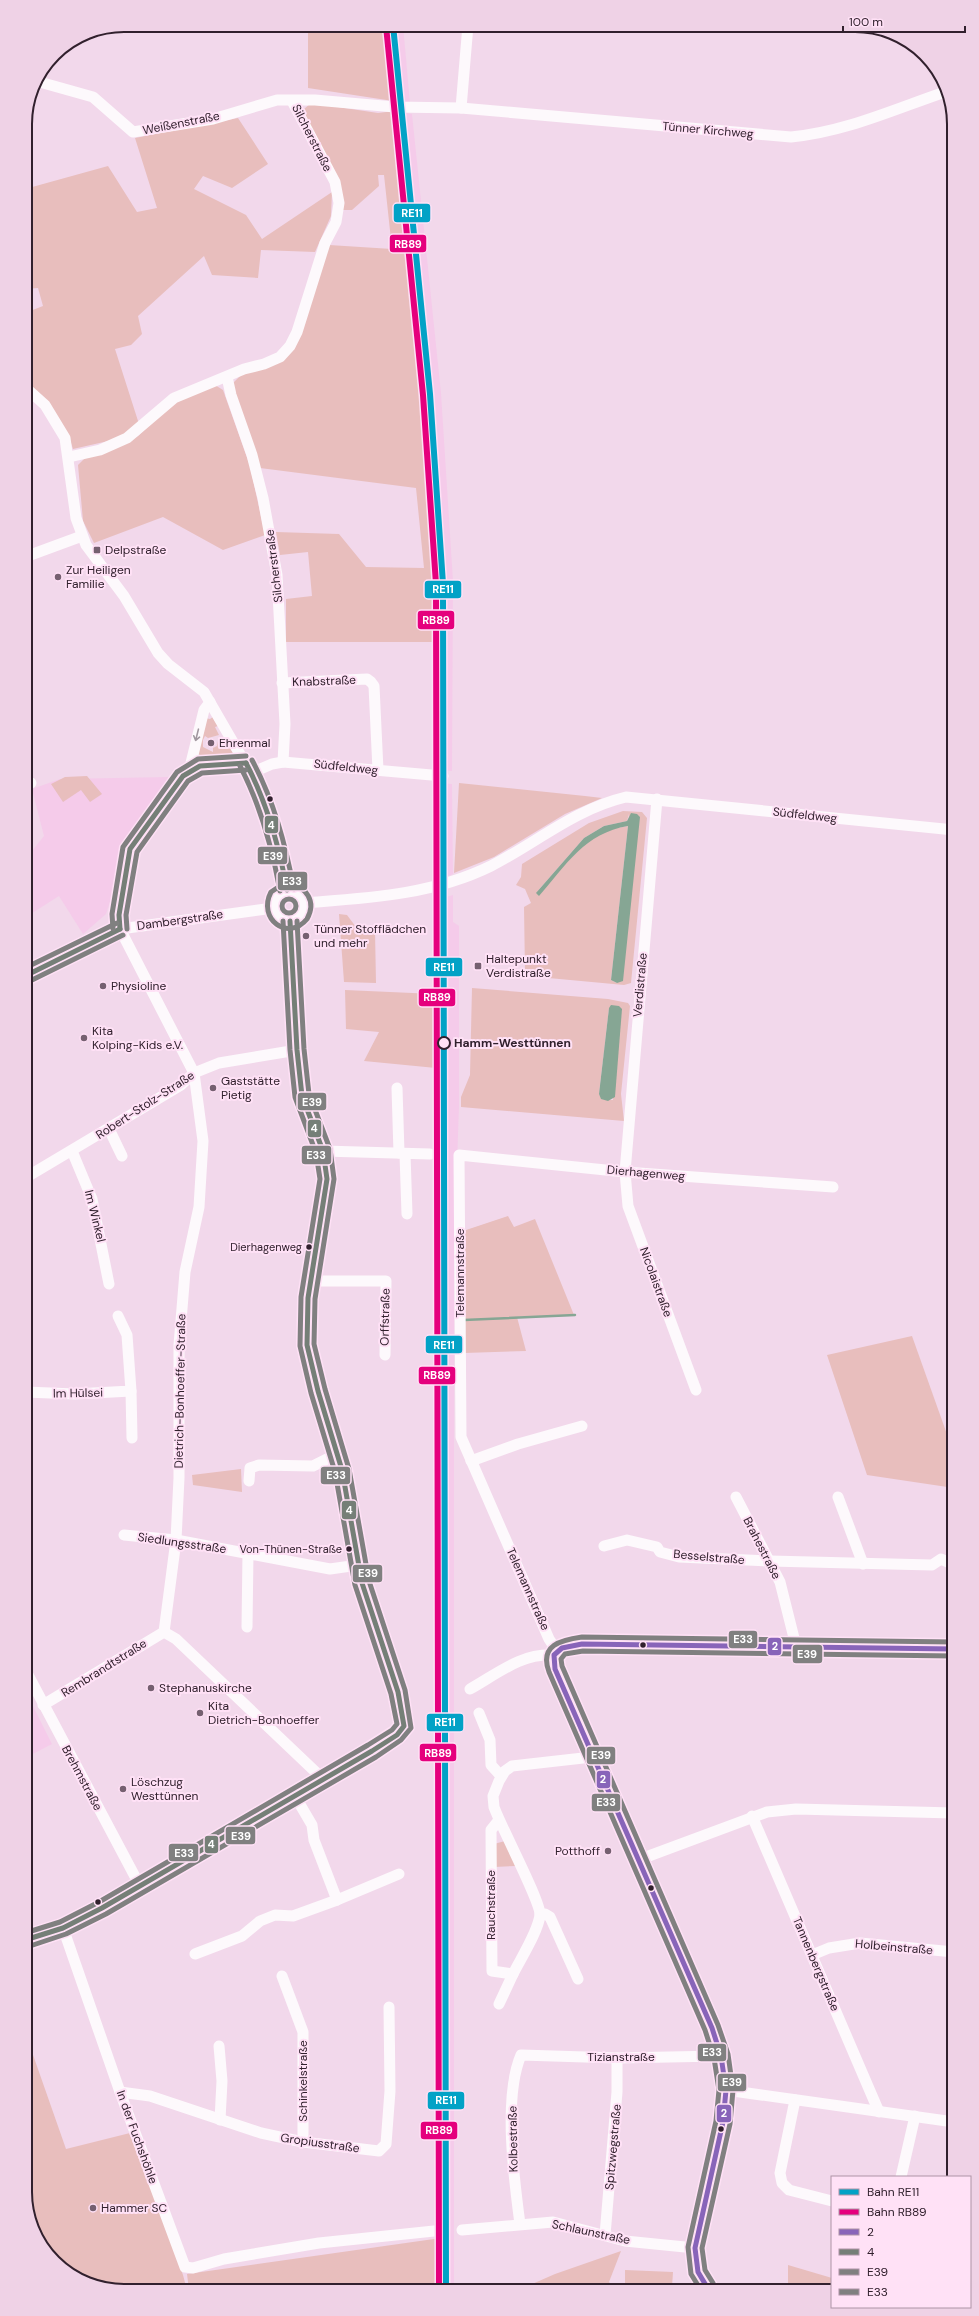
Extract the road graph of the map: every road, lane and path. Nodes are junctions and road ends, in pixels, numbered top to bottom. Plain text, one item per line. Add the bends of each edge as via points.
1 (467, 32) edge
2 (41, 82) edge
3 (942, 93) edge
4 (292, 101) junction
5 (461, 108) junction
6 (227, 376) junction
7 (32, 394) edge
8 (69, 457) junction
9 (82, 536) junction
10 (32, 554) edge
11 (282, 683) junction
12 (210, 702) junction
13 (283, 762) junction
14 (248, 768) junction
15 (378, 770) junction
16 (189, 771) junction
17 (443, 776) dead end
18 (657, 799) junction
19 (947, 829) edge
20 (287, 890) junction
21 (304, 903) junction
22 (273, 908) junction
23 (290, 921) junction
24 (120, 928) junction
25 (32, 972) edge
26 (297, 1050) junction
27 (194, 1073) junction
28 (397, 1088) dead end
29 (109, 1129) junction
30 (72, 1151) junction
31 (323, 1151) junction
32 (402, 1154) junction
33 (430, 1154) dead end
34 (460, 1155) joint
35 (122, 1156) dead end
36 (625, 1172) junction
37 (32, 1174) edge
38 (833, 1187) dead end
39 (406, 1214) dead end
40 (310, 1281) junction
41 (109, 1284) dead end
42 (118, 1316) dead end
43 (385, 1355) dead end
44 (696, 1390) dead end
45 (131, 1391) junction
46 (32, 1392) edge
47 (582, 1426) dead end
48 (132, 1438) dead end
49 (337, 1454) junction
50 (471, 1460) junction
51 (249, 1481) dead end
52 (736, 1497) dead end
53 (838, 1497) dead end
54 (124, 1535) dead end
55 (176, 1540) junction
56 (604, 1546) dead end
57 (248, 1553) junction
58 (770, 1561) junction
59 (947, 1562) edge
60 (863, 1564) junction
61 (358, 1565) junction
62 (247, 1627) dead end
63 (164, 1632) junction
64 (796, 1646) junction
65 (947, 1649) edge
66 (555, 1653) junction
67 (32, 1683) edge
68 (470, 1689) dead end
69 (43, 1705) junction
70 (479, 1713) dead end
71 (592, 1757) junction
72 (501, 1776) junction
73 (323, 1780) junction
74 (295, 1796) junction
75 (947, 1813) edge
76 (752, 1816) junction
77 (499, 1820) junction
78 (638, 1860) junction
79 (399, 1874) dead end
80 (140, 1886) junction
81 (337, 1900) junction
82 (540, 1914) junction
83 (63, 1928) junction
84 (32, 1938) edge
85 (947, 1951) edge
86 (195, 1954) dead end
87 (812, 1955) junction
88 (513, 1974) junction
89 (282, 1976) dead end
90 (578, 1979) dead end
91 (499, 2004) dead end
92 (389, 2007) dead end
93 (219, 2046) dead end
94 (521, 2055) joint
95 (721, 2056) junction
96 (617, 2058) junction
97 (726, 2090) junction
98 (120, 2092) junction
99 (795, 2100) junction
100 (879, 2112) junction
101 (915, 2116) junction
102 (220, 2120) junction
103 (947, 2121) edge
104 (303, 2142) junction
105 (901, 2176) edge
106 (831, 2201) edge
107 (520, 2224) junction
108 (462, 2230) dead end
109 (434, 2231) dead end
110 (605, 2235) junction
111 (695, 2248) junction
112 (704, 2284) edge

1 - 5 street
2 - 4 street, Weißenstraße via 93,97 133,132 213,118 277,100
3 - 5 street, Tünner Kirchweg via 837,130 818,135 791,137
4 - 5 street, Silcherstraße
4 - 6 street, Silcherstraße via 335,182 339,203 336,222 325,243 297,332 290,346 280,357
6 - 8 street, Silcherstraße via 195,387 174,398 127,438 100,450
6 - 11 street, Silcherstraße via 252,455 270,534 277,575
7 - 8 street via 57,422 65,438
8 - 9 street via 76,518
9 - 10 street
9 - 12 street via 124,596 158,653 168,664 197,685
11 - 13 street, Silcherstraße via 285,724
11 - 15 street, Knabstraße via 366,680 371,682 374,686
12 - 14 street
12 -> 16 street via 204,710
13 - 14 street, Südfeldweg
13 - 15 street, Südfeldweg
14 - 16 street, Südfeldweg via 200,766
14 - 20 street via 276,835
15 - 17 street, Südfeldweg
16 - 24 street via 130,849 119,915
18 - 19 street, Südfeldweg
18 - 21 street, Südfeldweg via 626,797 595,807 572,817 490,866 439,886 358,900
18 - 36 street, Verdistraße
20 - 21 street via 300,894
20 - 22 street via 276,896
21 - 23 street via 301,915
22 - 23 street via 281,919
22 - 24 street, Dambergstraße
23 - 26 street
24 - 25 street, Dambergstraße
24 - 27 street, Dietrich-Bonhoeffer-Straße
26 - 27 street, Robert-Stolz-Straße via 219,1064
26 - 31 street via 302,1096
27 - 29 street, Robert-Stolz-Straße via 181,1085
27 - 55 street, Dietrich-Bonhoeffer-Straße via 203,1141 199,1207 185,1272 179,1345 179,1478
28 - 32 street
29 - 30 street, Robert-Stolz-Straße
29 - 35 street
30 - 37 street, Robert-Stolz-Straße
30 - 41 street, Im Winkel via 92,1199
31 - 32 street
31 - 40 street via 327,1179 325,1201
32 - 33 street
32 - 39 street
34 - 36 street, Dierhagenweg
34 - 50 street, Telemannstraße via 461,1437
36 - 38 street, Dierhagenweg
36 - 44 street, Nicolaistraße via 628,1206
40 - 43 street, Orffstraße via 386,1282
40 - 49 street via 307,1345
42 - 45 street via 127,1334
45 - 46 street, Im Hülsei via 75,1394
45 - 48 street
47 - 50 street
49 - 51 street via 314,1466 259,1465 250,1468
49 - 61 street
50 - 66 street, Telemannstraße
52 - 58 street, Brahestraße
53 - 60 street
54 - 55 street, Siedlungsstraße
55 - 57 street, Siedlungsstraße
55 - 63 street, Dietrich-Bonhoeffer-Straße
56 - 58 street, Besselstraße via 627,1540 657,1547 660,1552 679,1557
57 - 61 street, Siedlungsstraße via 330,1570
57 - 62 street
58 - 60 street, Besselstraße
58 - 64 street, Brahestraße via 780,1582
59 - 60 street, Besselstraße via 940,1559 932,1565
61 - 73 street via 404,1719 402,1729 397,1735
63 - 69 street, Rembrandtstraße
63 - 73 street via 187,1649
64 - 65 street
64 - 66 street via 582,1644 566,1646
66 - 68 street via 524,1658
66 - 71 street, Telemannstraße via 553,1663
67 - 69 street, Brehmstraße
69 - 80 street, Brehmstraße
70 - 72 street via 490,1740 491,1764
71 - 72 street via 512,1766
71 - 78 street, Telemannstraße
72 - 77 street via 492,1803
73 - 74 street
74 - 80 street
74 - 81 street via 312,1825 314,1840
75 - 76 street via 796,1809
76 - 78 street
76 - 87 street, Tannenbergstraße
77 - 82 street
77 - 88 street, Rauchstraße via 491,1830 492,1971
78 - 95 street, Telemannstraße via 712,2028
79 - 81 street
80 - 83 street
81 - 86 street via 293,1916 275,1915 260,1921 242,1936
82 - 88 street
82 - 90 street via 550,1918
83 - 84 street
83 - 98 street, In der Fuchshöhle
85 - 87 street, Holbeinstraße via 860,1943 829,1948
87 - 100 street, Tannenbergstraße
88 - 91 street
89 - 104 street, Schinkelstraße via 303,2032
92 - 104 street, Gropiusstraße via 390,2091 386,2144 379,2151
93 - 102 street via 222,2081
94 - 96 street, Tizianstraße
94 - 107 street, Kolbestraße via 512,2094 513,2172
95 - 96 street, Tizianstraße
95 - 97 street, Telemannstraße
96 - 110 street, Spitzwegstraße via 617,2092
97 - 99 street
97 - 111 street, Telemannstraße via 723,2122
98 - 102 street, Gropiusstraße via 150,2096
98 - 109 street, In der Fuchshöhle via 185,2267 193,2268 224,2259 319,2243
99 - 100 street
99 - 106 street via 780,2173 782,2183 789,2190
100 - 101 street
101 - 103 street
101 - 105 street
102 - 104 street, Gropiusstraße via 261,2133
107 - 108 street, Schlaunstraße
107 - 110 street, Schlaunstraße via 553,2222
110 - 111 street, Schlaunstraße via 626,2241
111 - 112 street, Telemannstraße via 698,2272

